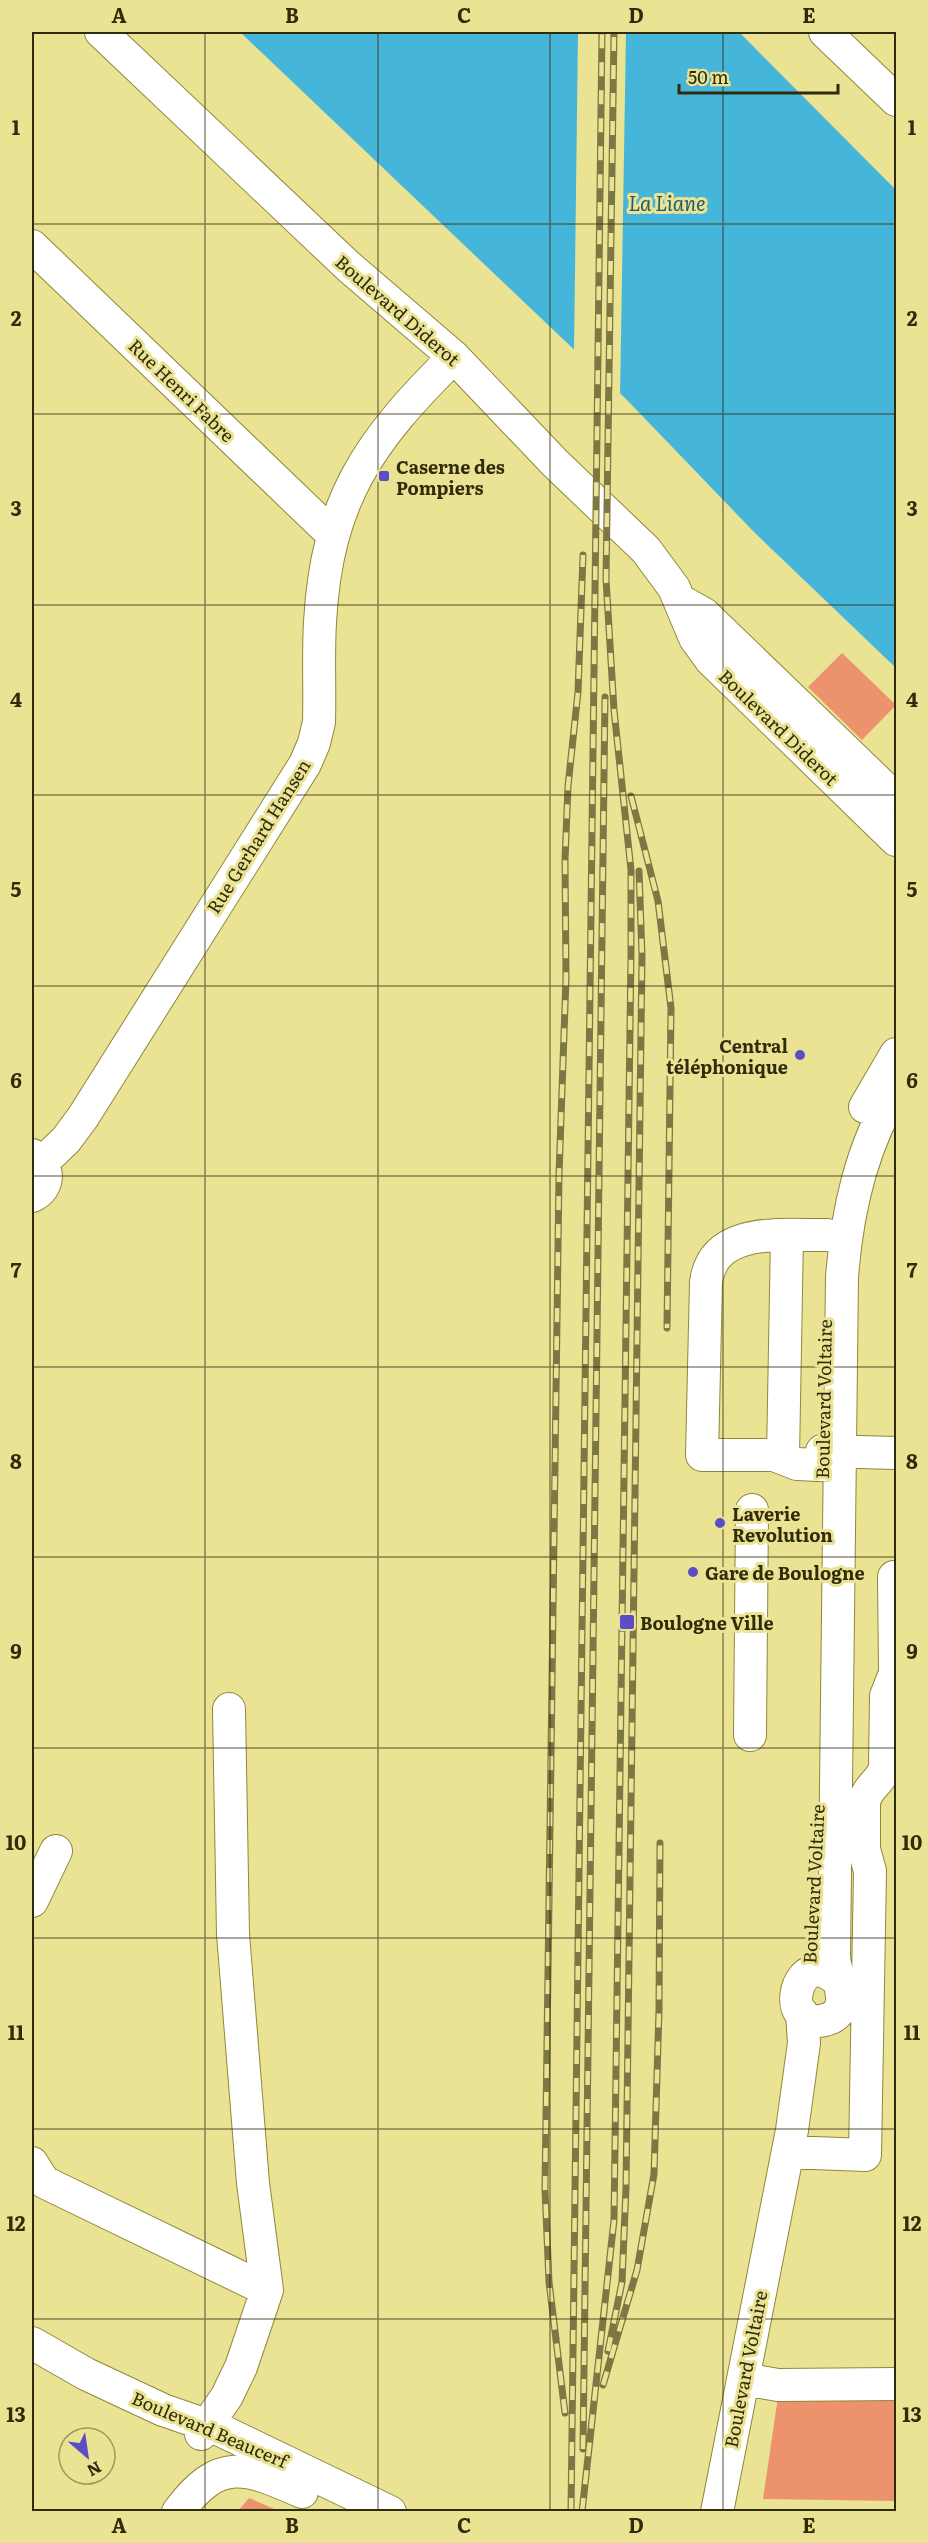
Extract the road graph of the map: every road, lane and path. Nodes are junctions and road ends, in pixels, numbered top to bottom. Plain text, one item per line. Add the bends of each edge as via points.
1 (100, 32) edge
2 (825, 32) edge
3 (897, 100) edge
4 (36, 260) edge
5 (454, 357) junction
6 (333, 535) junction
7 (681, 601) junction
8 (897, 799) edge
9 (897, 840) edge
10 (897, 1054) edge
11 (897, 1089) edge
12 (37, 1159) edge
13 (32, 1196) edge
14 (827, 1235) junction
15 (787, 1236) junction
16 (897, 1452) edge
17 (783, 1457) junction
18 (831, 1459) junction
19 (752, 1510) dead end
20 (895, 1577) edge
21 (891, 1696) edge
22 (229, 1709) dead end
23 (750, 1735) dead end
24 (56, 1851) dead end
25 (32, 1901) edge
26 (838, 1978) junction
27 (802, 2013) junction
28 (834, 2014) junction
29 (868, 2015) junction
30 (797, 2152) junction
31 (32, 2163) edge
32 (267, 2290) junction
33 (32, 2343) edge
34 (32, 2364) edge
35 (86, 2374) junction
36 (752, 2380) junction
37 (897, 2384) edge
38 (204, 2430) junction
39 (179, 2510) edge
40 (383, 2510) edge
41 (344, 2511) edge
42 (717, 2511) edge
43 (736, 2511) edge

1 - 5 street, Boulevard Diderot via 338,257
2 - 3 street
4 - 6 street, Rue Henri Fabre
5 - 6 street, Rue Gerhard Hansen via 406,407 365,459 343,502
5 - 7 street, Boulevard Diderot via 555,464 646,550
6 - 12 street, Rue Gerhard Hansen via 322,588 319,722 310,753 82,1117 66,1140
7 - 8 street, Boulevard Diderot via 704,614
7 - 9 street, Boulevard Diderot via 695,638 711,660
10 - 14 street, Boulevard Voltaire via 869,1099 850,1143 836,1186
11 - 18 street, Boulevard Voltaire via 863,1161 847,1227
12 - 13 street via 46,1179
14 - 15 street
14 - 18 street, Boulevard Voltaire
15 - 17 street
15 - 17 street via 746,1237 724,1250 711,1264 702,1455
16 - 18 street
17 - 18 street via 797,1464
18 - 26 street, Boulevard Voltaire via 834,1961
19 - 23 street
20 - 21 street via 895,1673
21 - 26 street via 885,1767 864,1802 864,1849 870,1871
22 - 32 street via 233,1934 253,2182
24 - 25 street
26 - 27 street, Boulevard Voltaire via 798,1984 796,2005
26 - 28 street, Boulevard Voltaire via 843,1999
26 - 29 street
27 - 28 street via 817,2020
27 - 30 street, Boulevard Voltaire via 804,2043
28 - 29 street
28 - 30 street, Boulevard Voltaire
29 - 30 street via 865,2155
30 - 36 street, Boulevard Voltaire
31 - 32 street via 44,2182
32 - 38 street via 241,2367
33 - 35 street, Boulevard Beaucerf
34 - 35 street
35 - 38 street, Boulevard Beaucerf
36 - 37 street via 778,2385
36 - 42 street, Boulevard Voltaire via 722,2417
36 - 43 street, Boulevard Voltaire
38 - 39 street via 211,2456
38 - 40 street, Boulevard Beaucerf
39 - 41 street, Boulevard Beaucerf via 207,2480 231,2470 248,2470

